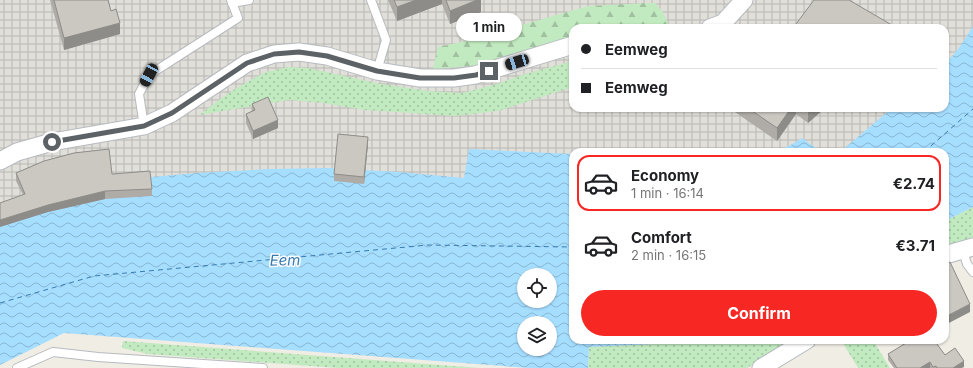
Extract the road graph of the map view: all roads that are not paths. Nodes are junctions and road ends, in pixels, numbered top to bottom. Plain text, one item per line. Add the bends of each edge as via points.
1 (249, 0) edge
2 (371, 0) edge
3 (744, 0) edge
4 (232, 1) edge
5 (720, 24) edge
6 (569, 46) edge
7 (377, 71) junction
8 (144, 126) junction
9 (0, 162) edge
10 (968, 249) edge
11 (949, 254) edge
12 (973, 272) edge
13 (800, 344) edge
14 (17, 368) edge
15 (263, 368) edge
16 (761, 368) edge

1 - 4 lane
2 - 7 lane via 386,40
3 - 5 street
4 - 8 lane via 238,18 149,75 139,94
6 - 7 street via 476,75 454,78 420,78
7 - 8 street via 327,56 299,52 274,54 247,63 172,113
8 - 9 street via 52,142 17,152
10 - 11 street
10 - 12 lane via 968,264
13 - 16 street
14 - 15 lane via 53,352

